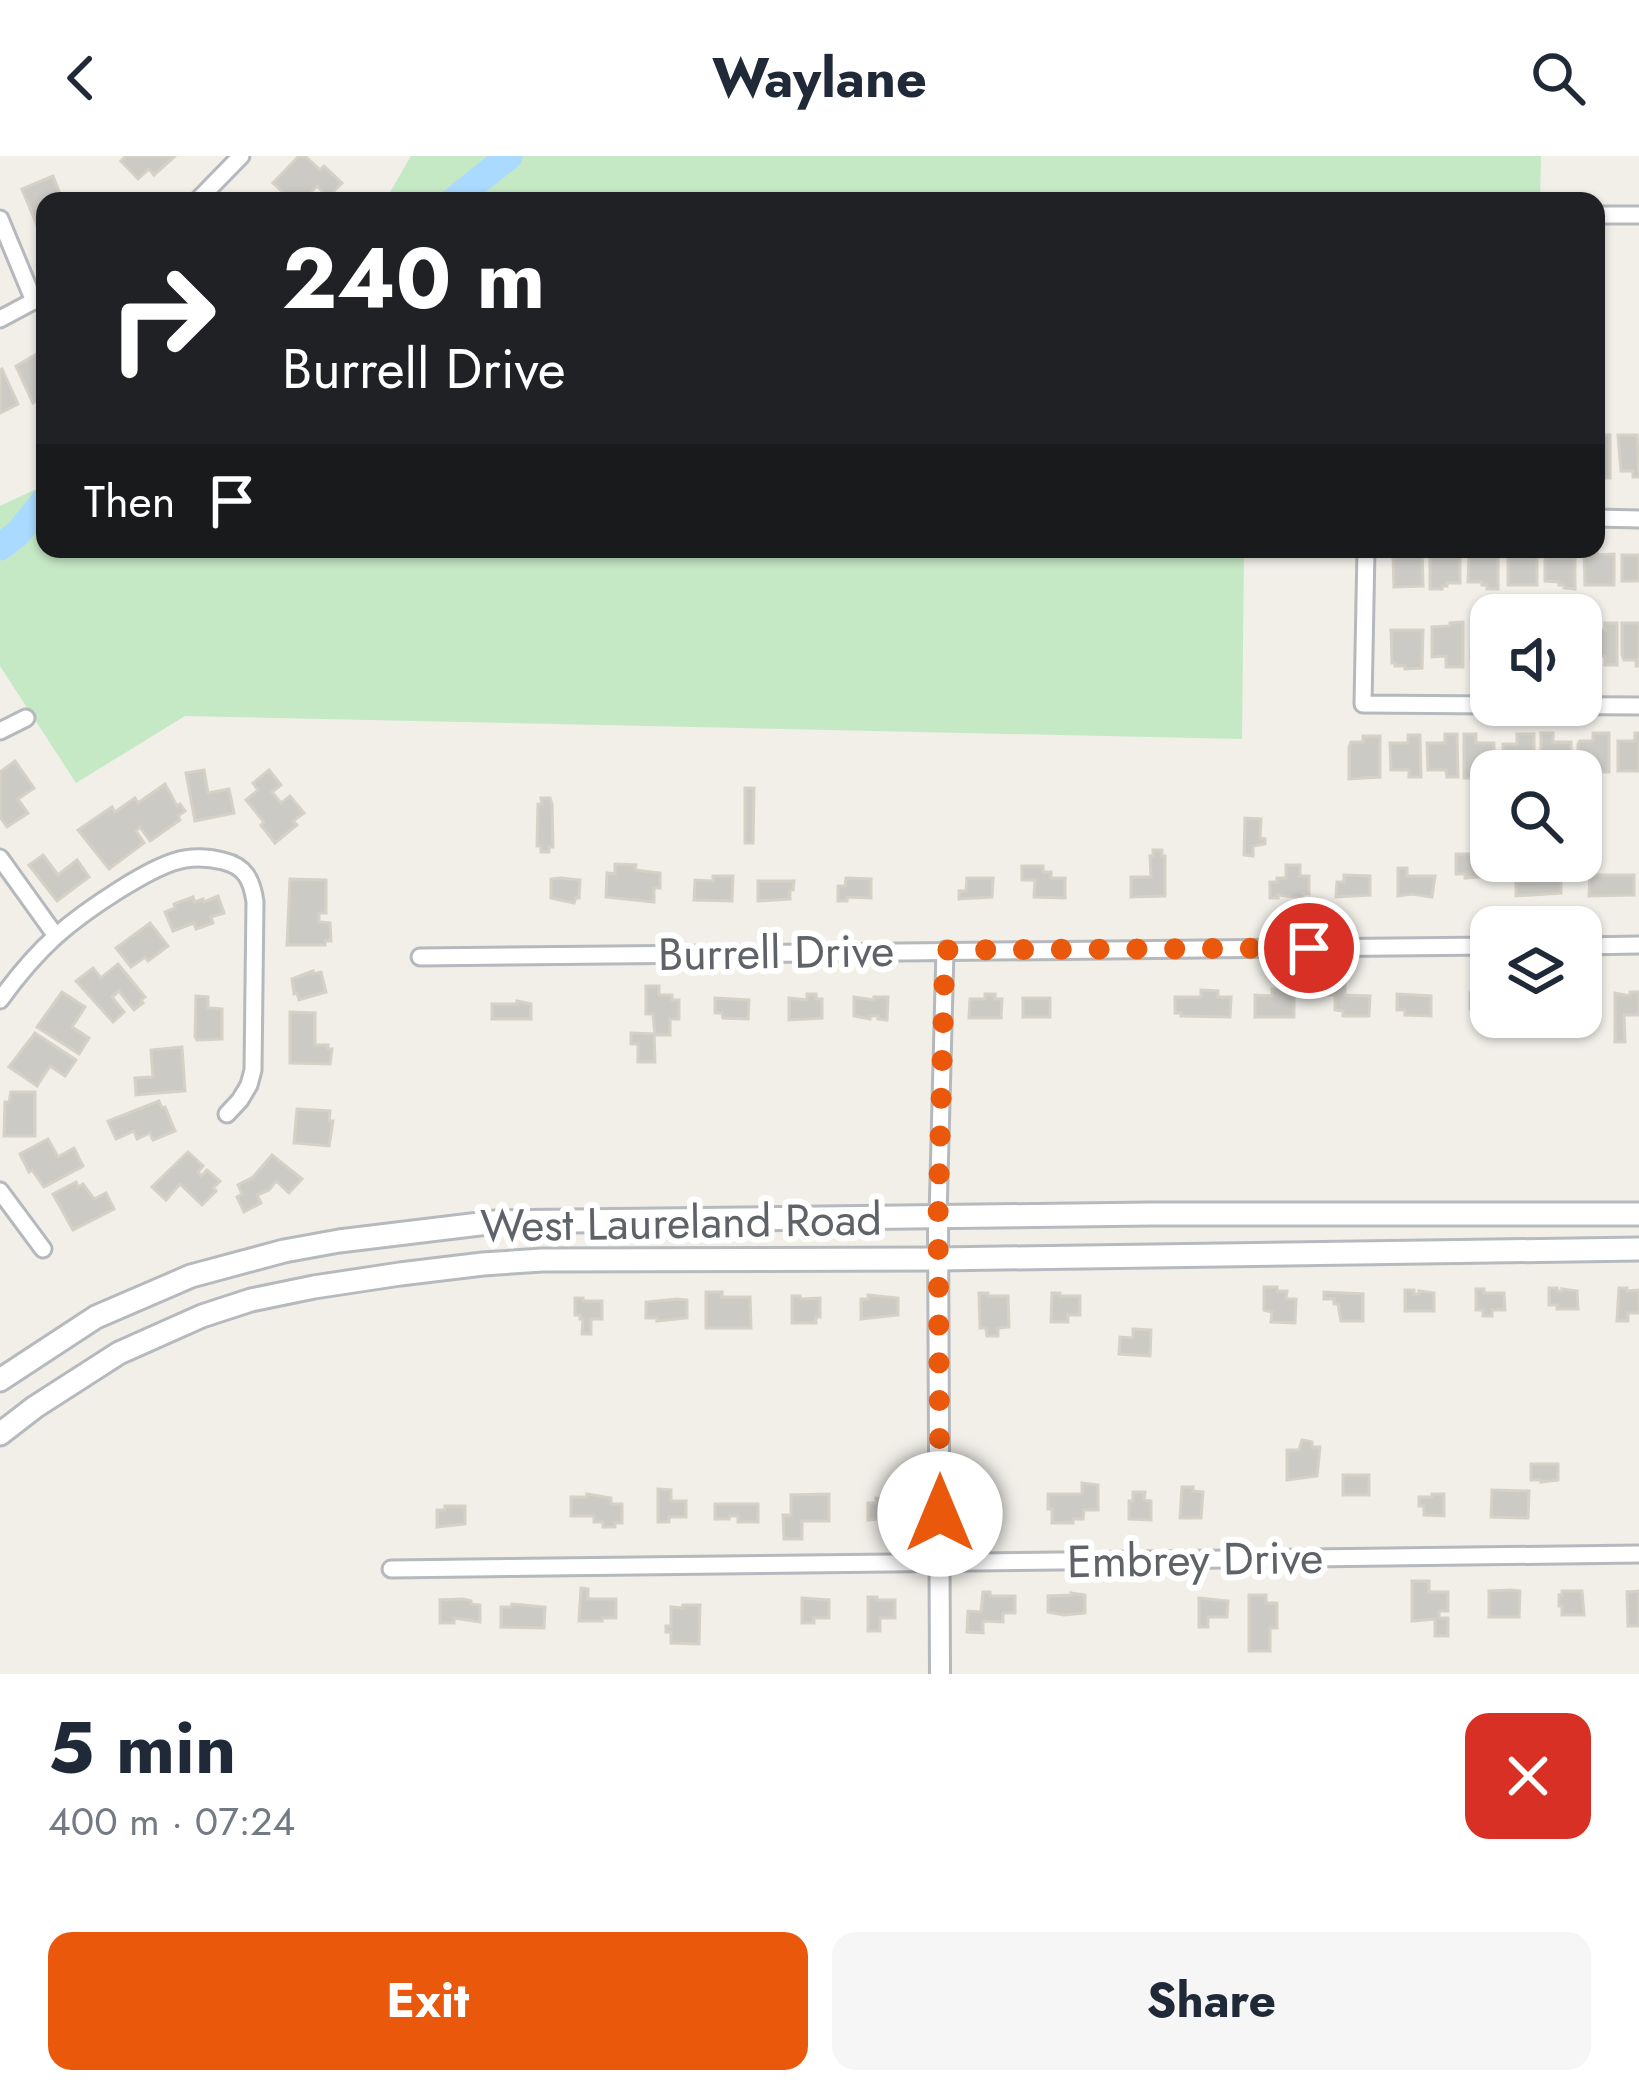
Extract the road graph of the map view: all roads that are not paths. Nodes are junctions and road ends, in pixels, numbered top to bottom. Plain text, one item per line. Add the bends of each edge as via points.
1 (241, 156) edge
2 (206, 192) edge
3 (1605, 215) edge
4 (1639, 215) edge
5 (0, 219) edge
6 (36, 290) edge
7 (36, 300) edge
8 (0, 319) edge
9 (1605, 518) edge
10 (1639, 519) edge
11 (1366, 558) edge
12 (1639, 706) edge
13 (26, 718) dead end
14 (0, 731) edge
15 (0, 859) edge
16 (56, 936) junction
17 (1639, 945) edge
18 (1470, 946) edge
19 (1602, 946) edge
20 (945, 950) junction
21 (420, 957) dead end
22 (0, 1000) edge
23 (227, 1114) dead end
24 (0, 1191) edge
25 (1633, 1214) edge
26 (938, 1217) junction
27 (541, 1220) junction
28 (44, 1249) dead end
29 (1633, 1249) edge
30 (938, 1258) junction
31 (542, 1260) junction
32 (96, 1317) junction
33 (119, 1353) junction
34 (0, 1380) edge
35 (0, 1434) edge
36 (1639, 1554) edge
37 (940, 1562) junction
38 (392, 1569) dead end
39 (940, 1674) edge

1 - 2 street
3 - 4 street
5 - 6 street
7 - 8 street
9 - 10 street
11 - 12 street via 1363,704
13 - 14 street
15 - 16 street
16 - 22 street
16 - 23 street via 142,877 184,859 233,863 246,873 255,902 253,1070
17 - 19 street
18 - 20 street, Burrell Drive
20 - 21 street, Burrell Drive
20 - 26 street
24 - 28 street
25 - 26 main road, West Laureland Road
25 - 29 main road
26 - 27 main road, West Laureland Road
26 - 30 street
27 - 31 main road
27 - 32 main road, West Laureland Road via 284,1251 191,1276
29 - 30 main road, West Laureland Road
30 - 31 main road, West Laureland Road
30 - 37 street
31 - 33 main road, West Laureland Road via 250,1300
32 - 33 main road
32 - 34 main road, West Laureland Road
33 - 35 main road, West Laureland Road
36 - 37 street, Embrey Drive
37 - 38 street, Embrey Drive
37 - 39 street

